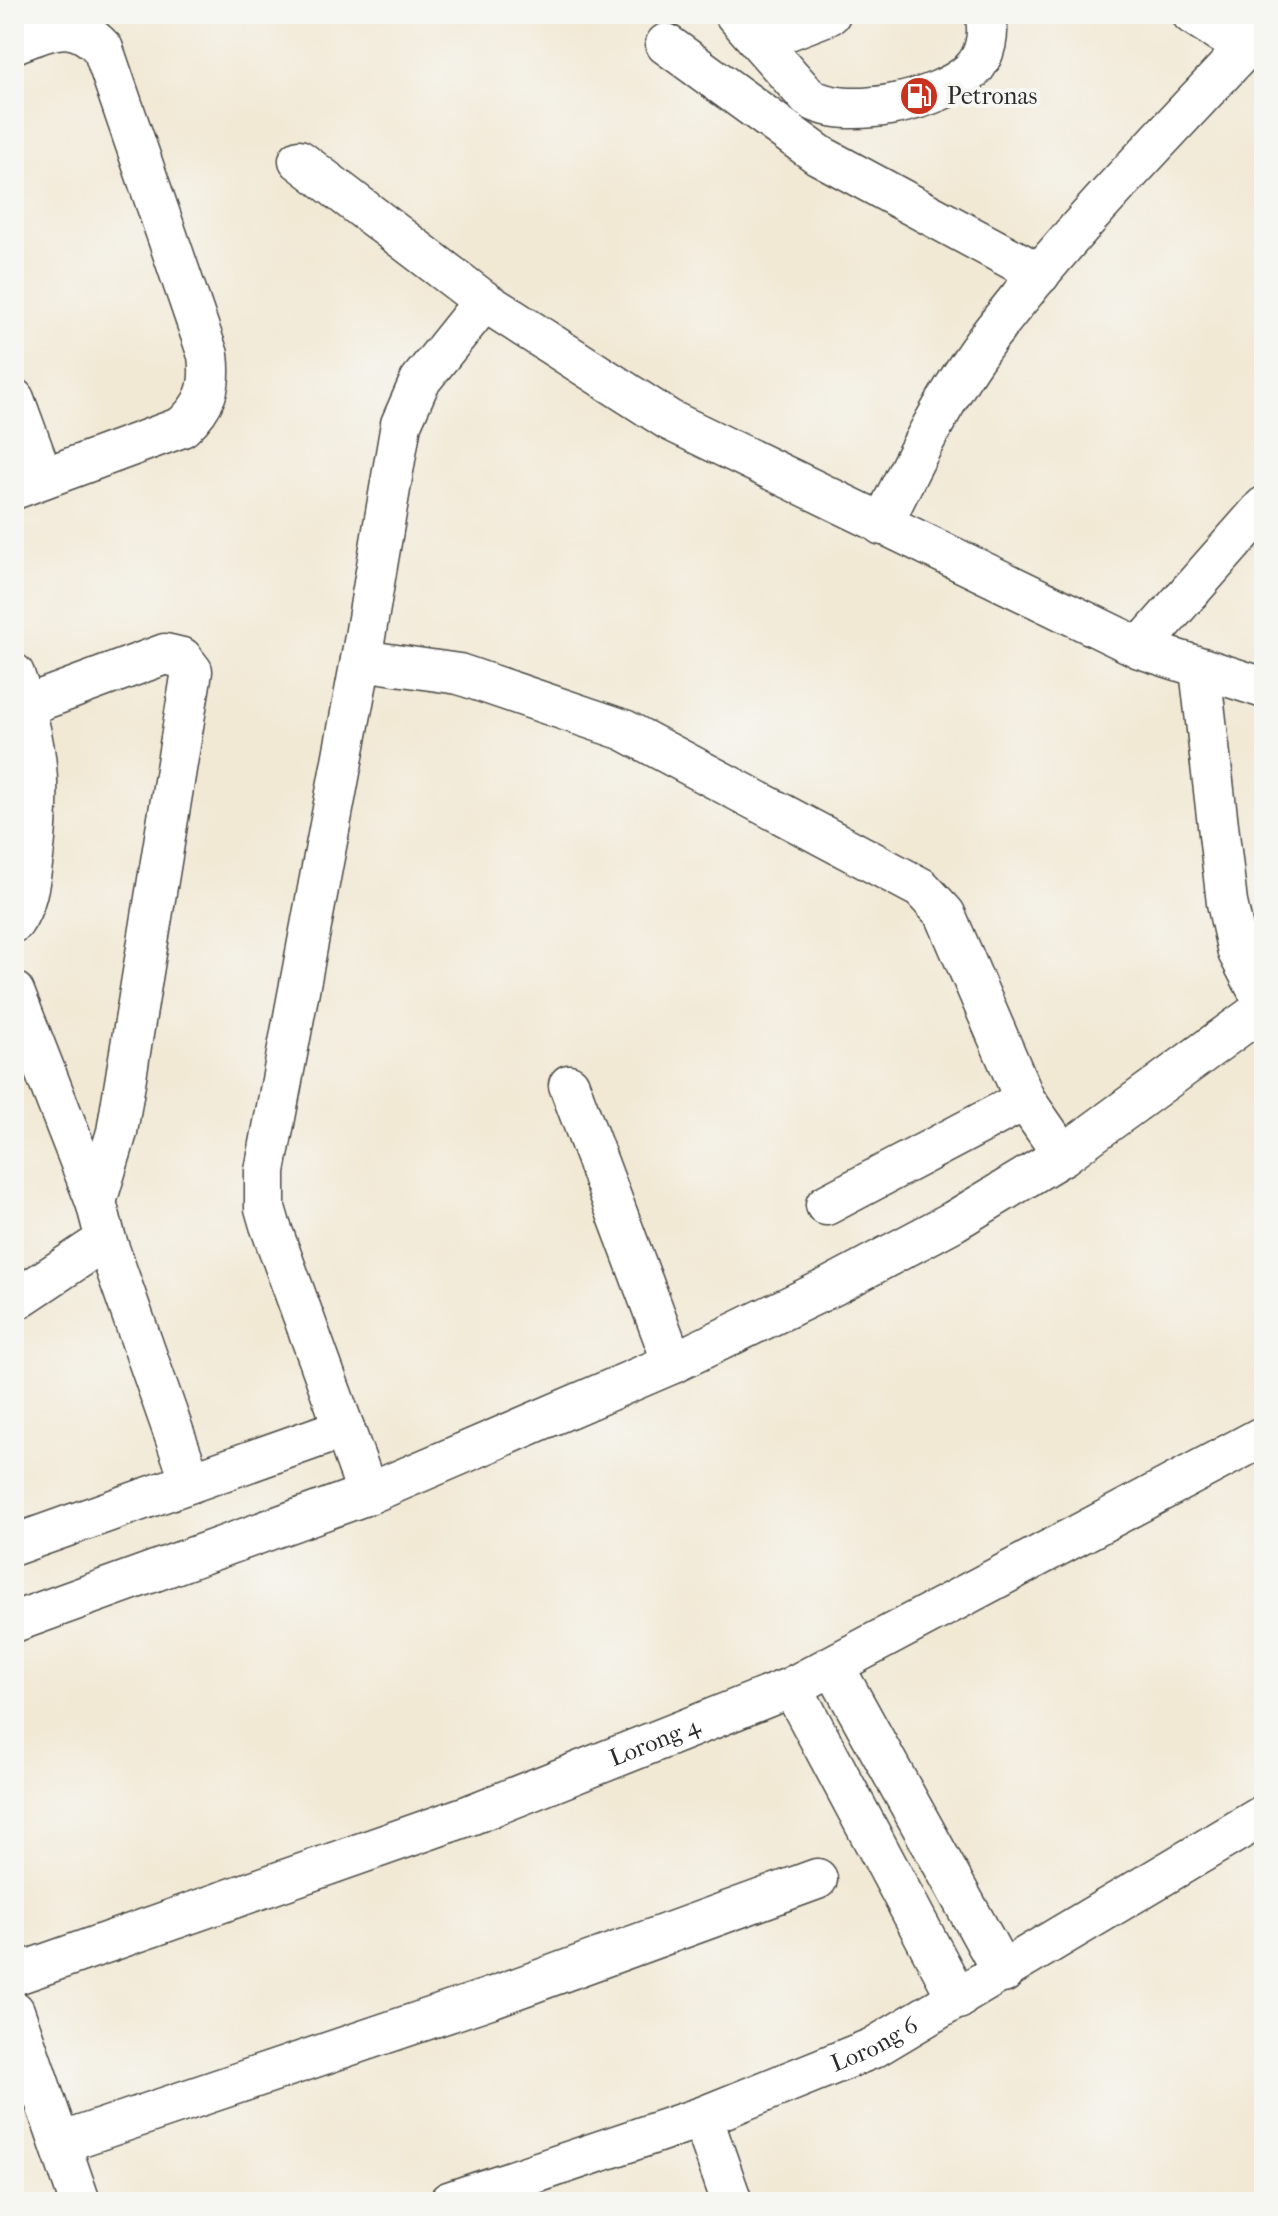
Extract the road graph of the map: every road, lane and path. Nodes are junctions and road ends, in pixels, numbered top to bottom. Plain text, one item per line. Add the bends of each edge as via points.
1 (830, 14) edge
2 (985, 14) edge
3 (1192, 14) edge
4 (748, 28) edge
5 (1255, 38) edge
6 (14, 43) edge
7 (666, 44) dead end
8 (299, 160) dead end
9 (1040, 274) junction
10 (484, 301) junction
11 (14, 399) edge
12 (29, 483) edge
13 (1264, 507) edge
14 (882, 525) junction
15 (1140, 648) junction
16 (361, 660) junction
17 (1200, 669) junction
18 (1264, 688) edge
19 (18, 697) edge
20 (14, 922) edge
21 (14, 992) edge
22 (1264, 1005) edge
23 (569, 1085) dead end
24 (1025, 1100) junction
25 (1063, 1155) junction
26 (96, 1202) junction
27 (826, 1205) dead end
28 (106, 1240) junction
29 (14, 1301) edge
30 (673, 1363) junction
31 (344, 1428) junction
32 (1264, 1436) edge
33 (191, 1482) junction
34 (368, 1494) junction
35 (14, 1545) edge
36 (14, 1622) edge
37 (834, 1667) junction
38 (792, 1687) junction
39 (1264, 1815) edge
40 (817, 1879) dead end
41 (1003, 1973) junction
42 (14, 1975) edge
43 (958, 1999) junction
44 (14, 2011) edge
45 (702, 2117) junction
46 (60, 2143) junction
47 (80, 2202) edge
48 (449, 2202) edge
49 (732, 2202) edge

1 - 4 street
2 - 4 street via 989,31 973,71 942,89 846,111 808,97
3 - 5 street
5 - 9 street
6 - 12 street via 58,27 87,32 103,49 208,355 211,378 198,412 182,427
7 - 9 street via 819,155
8 - 10 street
9 - 14 street via 958,385
10 - 14 street via 669,420
10 - 16 street via 408,402
11 - 12 street
13 - 15 street
14 - 15 street
15 - 17 street
16 - 24 street via 459,674 624,730 921,888 945,914
16 - 31 street via 263,1189 270,1225
17 - 18 street
17 - 22 street via 1227,903 1238,952
19 - 20 street via 35,739 39,807 29,883
19 - 26 street via 165,654 182,658 192,671 117,1132
21 - 26 street
22 - 25 street
23 - 30 street
24 - 25 street
24 - 27 street
25 - 30 street via 940,1228
26 - 28 street
28 - 29 street
28 - 33 street
30 - 34 street
31 - 33 street
31 - 34 street
32 - 37 street, Lorong 4
33 - 35 street
34 - 36 street
37 - 38 street, Lorong 4
37 - 41 street
38 - 42 street, Lorong 4 via 470,1815
38 - 43 street
39 - 41 street, Lorong 6
40 - 46 street via 493,1997
41 - 43 street, Lorong 6
43 - 45 street, Lorong 6 via 861,2054
44 - 46 street
45 - 48 street, Lorong 6
45 - 49 street
46 - 47 street

